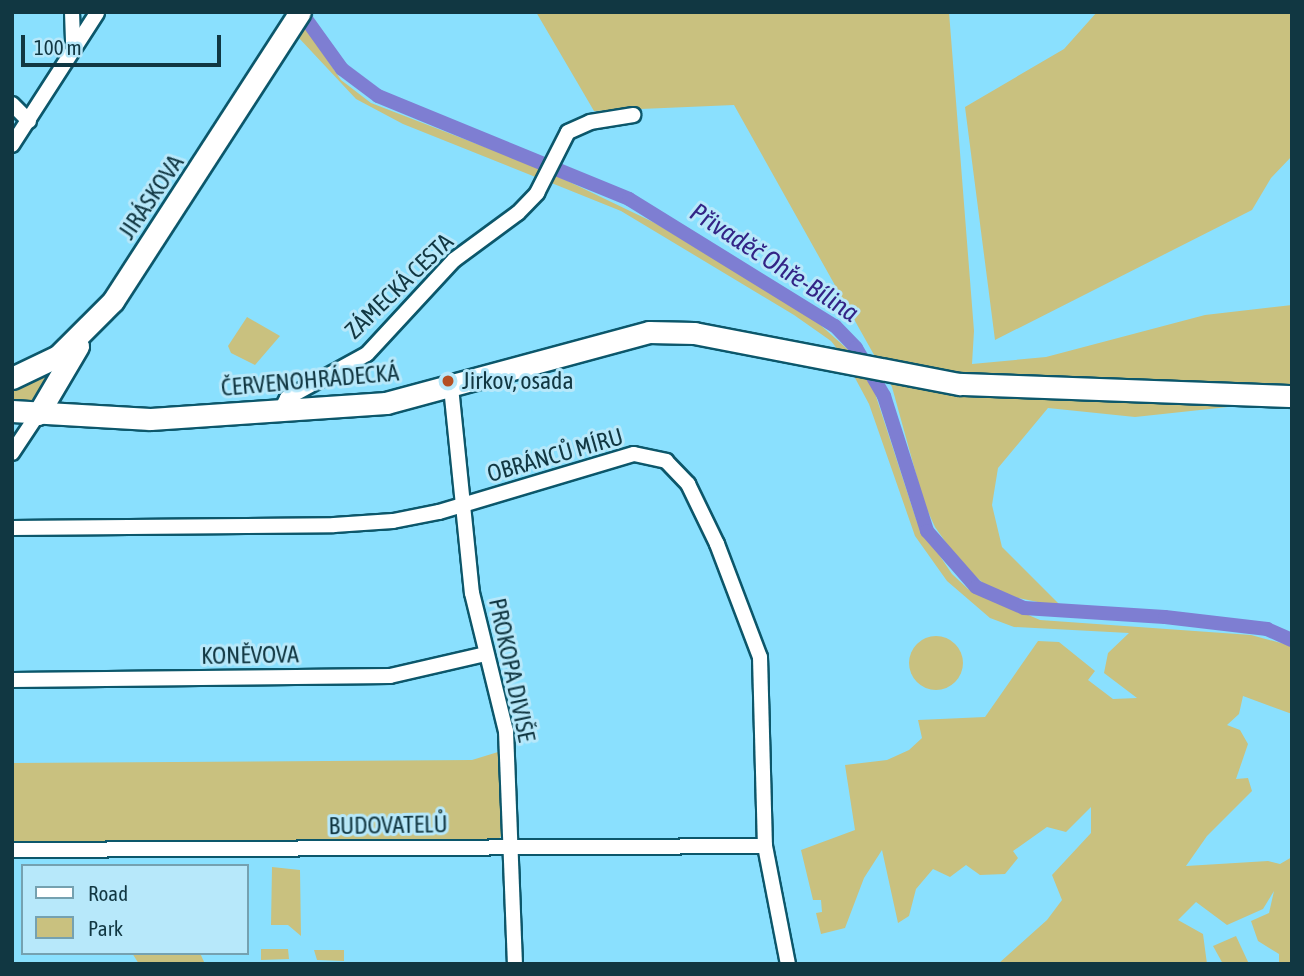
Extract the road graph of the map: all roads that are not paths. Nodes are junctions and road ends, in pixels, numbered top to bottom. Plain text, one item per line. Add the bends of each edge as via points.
1 (72, 12) edge
2 (97, 13) edge
3 (296, 20) edge
4 (73, 55) junction
5 (12, 104) edge
6 (633, 115) dead end
7 (29, 121) junction
8 (12, 145) edge
9 (85, 334) junction
10 (12, 377) edge
11 (451, 387) junction
12 (1292, 396) edge
13 (281, 410) junction
14 (12, 411) edge
15 (38, 414) junction
16 (12, 453) edge
17 (464, 505) junction
18 (12, 528) edge
19 (485, 654) junction
20 (12, 680) edge
21 (765, 845) junction
22 (508, 846) junction
23 (12, 850) edge
24 (514, 964) edge
25 (788, 964) edge

1 - 4 street
2 - 4 street
3 - 9 street, JIRÁSKOVA via 113,301
4 - 7 street
5 - 7 street
6 - 13 street, ZÁMECKÁ CESTA via 579,125 555,152 543,181 518,213 454,260 367,354 287,398
7 - 8 street
9 - 10 street, JIRÁSKOVA via 58,356
9 - 15 street
11 - 12 street, ČERVENOHRÁDECKÁ via 649,332 694,333 960,384
11 - 13 street, ČERVENOHRÁDECKÁ via 386,403
11 - 17 street, PROKOPA DIVIŠE
13 - 15 street, ČERVENOHRÁDECKÁ via 150,419
14 - 15 street, ČERVENOHRÁDECKÁ
15 - 16 street
17 - 18 street, OBRÁNCŮ MÍRU via 393,521 334,525
17 - 19 street, PROKOPA DIVIŠE via 472,593
17 - 21 street, OBRÁNCŮ MÍRU via 634,454 656,456 678,471 717,544 760,657
19 - 20 street, KONĚVOVA via 390,676
19 - 22 street, PROKOPA DIVIŠE via 506,731
21 - 22 street, BUDOVATELŮ
21 - 25 street, OBRÁNCŮ MÍRU
22 - 23 street, BUDOVATELŮ
22 - 24 street, PROKOPA DIVIŠE

